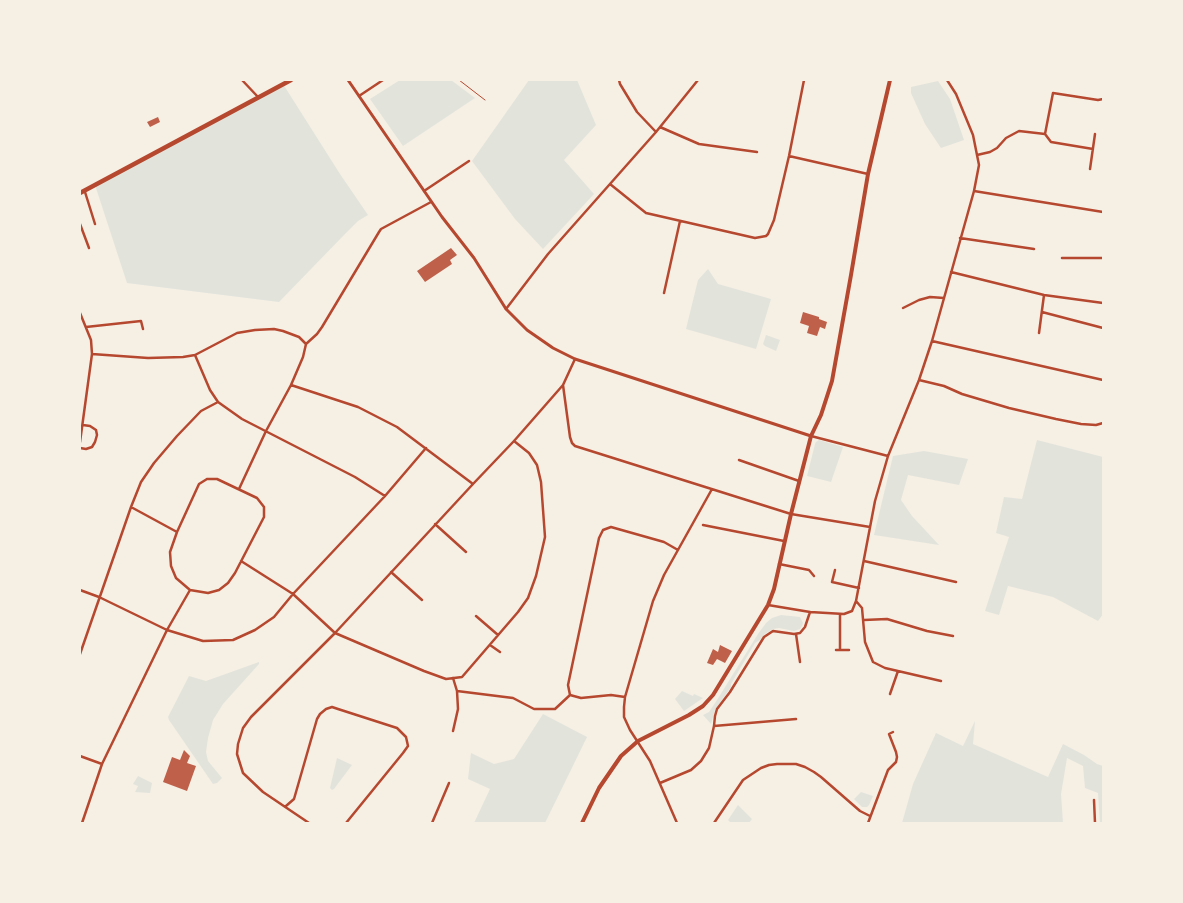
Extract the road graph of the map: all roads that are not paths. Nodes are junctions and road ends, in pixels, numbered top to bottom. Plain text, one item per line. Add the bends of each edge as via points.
1 (242, 80) edge
2 (288, 80) edge
3 (348, 80) edge
4 (383, 80) edge
5 (459, 80) edge
6 (619, 80) edge
7 (698, 80) edge
8 (804, 80) edge
9 (890, 80) edge
10 (947, 80) edge
11 (359, 96) junction
12 (258, 97) junction
13 (1103, 99) edge
14 (485, 100) dead end
15 (660, 127) junction
16 (656, 132) junction
17 (1045, 134) junction
18 (1095, 134) dead end
19 (1093, 149) junction
20 (757, 152) dead end
21 (977, 155) junction
22 (789, 156) junction
23 (469, 161) dead end
24 (1090, 169) dead end
25 (868, 174) junction
26 (610, 184) junction
27 (974, 190) junction
28 (424, 191) junction
29 (82, 192) edge
30 (431, 202) junction
31 (1103, 212) edge
32 (680, 221) junction
33 (80, 224) edge
34 (95, 224) dead end
35 (960, 238) junction
36 (89, 248) dead end
37 (1034, 249) dead end
38 (1062, 258) dead end
39 (1103, 258) edge
40 (952, 272) junction
41 (664, 293) dead end
42 (1044, 294) junction
43 (944, 298) junction
44 (1103, 304) edge
45 (903, 308) dead end
46 (506, 309) junction
47 (1042, 312) junction
48 (80, 313) edge
49 (85, 327) junction
50 (1103, 328) edge
51 (143, 329) dead end
52 (1039, 333) dead end
53 (932, 341) junction
54 (306, 344) junction
55 (92, 354) junction
56 (195, 355) junction
57 (576, 359) junction
58 (919, 380) junction
59 (1103, 380) edge
60 (563, 384) junction
61 (291, 385) junction
62 (218, 402) junction
63 (82, 416) edge
64 (1103, 423) edge
65 (82, 425) junction
66 (266, 431) junction
67 (811, 436) junction
68 (514, 441) junction
69 (80, 442) edge
70 (80, 448) edge
71 (426, 448) junction
72 (888, 456) junction
73 (739, 460) dead end
74 (799, 481) junction
75 (473, 484) junction
76 (239, 489) junction
77 (712, 489) junction
78 (385, 496) junction
79 (130, 507) junction
80 (791, 514) junction
81 (435, 524) junction
82 (702, 525) dead end
83 (870, 527) junction
84 (177, 532) junction
85 (784, 542) junction
86 (678, 550) junction
87 (466, 552) dead end
88 (241, 561) junction
89 (864, 562) junction
90 (779, 564) junction
91 (835, 570) dead end
92 (391, 572) junction
93 (814, 576) dead end
94 (956, 582) dead end
95 (859, 588) junction
96 (80, 590) edge
97 (190, 590) junction
98 (293, 594) junction
99 (100, 597) junction
100 (422, 600) dead end
101 (856, 602) junction
102 (768, 605) junction
103 (810, 612) junction
104 (840, 614) junction
105 (476, 616) dead end
106 (863, 620) junction
107 (167, 630) junction
108 (335, 633) junction
109 (796, 634) junction
110 (498, 635) junction
111 (953, 636) dead end
112 (490, 645) junction
113 (849, 650) dead end
114 (500, 652) dead end
115 (80, 654) edge
116 (800, 662) dead end
117 (898, 671) junction
118 (453, 678) junction
119 (941, 681) dead end
120 (457, 690) junction
121 (890, 694) dead end
122 (570, 695) junction
123 (625, 697) junction
124 (796, 719) dead end
125 (714, 726) junction
126 (454, 731) dead end
127 (893, 732) dead end
128 (638, 741) junction
129 (80, 756) edge
130 (102, 764) junction
131 (660, 782) junction
132 (449, 783) dead end
133 (1094, 800) dead end
134 (286, 807) junction
135 (870, 816) junction
136 (82, 823) edge
137 (309, 823) edge
138 (346, 823) edge
139 (432, 823) edge
140 (582, 823) edge
141 (677, 823) edge
142 (715, 823) edge
143 (868, 823) edge
144 (1095, 823) edge

1 - 12 street
2 - 12 main road
3 - 11 street
4 - 11 street
5 - 14 lane
6 - 16 street via 637,112
7 - 15 street
8 - 22 street
9 - 25 main road
10 - 21 street via 973,135
11 - 28 street
12 - 29 main road
13 - 17 street via 1053,93
15 - 16 street
15 - 20 street via 699,144
16 - 26 street
17 - 19 street via 1051,142
17 - 21 street via 1019,131 997,148
18 - 19 street
19 - 24 street
21 - 27 street via 979,165
22 - 25 street
22 - 32 street via 774,220 766,236 755,238
23 - 28 street
25 - 67 main road via 832,381
26 - 32 street via 646,213
26 - 46 street via 548,254
27 - 31 street
27 - 35 street
28 - 30 street
29 - 34 street
30 - 46 street via 474,258
30 - 54 street via 382,229 322,327
32 - 41 street
33 - 36 street
35 - 37 street
35 - 40 street
38 - 39 street
40 - 42 street
40 - 43 street
42 - 44 street
42 - 47 street
43 - 45 street via 930,297
43 - 53 street
46 - 57 street via 527,330
47 - 50 street
47 - 52 street
48 - 49 street
49 - 51 street via 140,321
49 - 55 street via 91,340
53 - 58 street
53 - 59 street
54 - 56 street via 299,337 283,331 255,330 237,333
54 - 61 street
55 - 56 street via 148,358
55 - 63 street
56 - 62 street
57 - 60 street
57 - 67 street
58 - 64 street via 1056,419 1088,425
58 - 72 street
60 - 68 street
60 - 77 street via 570,437 575,446
61 - 66 street
61 - 71 street via 358,407 397,427
62 - 66 street
62 - 79 street via 201,412 154,463
63 - 65 street
65 - 69 street
65 - 70 street via 90,426 97,435 92,447
66 - 76 street
66 - 78 street
67 - 72 street
67 - 74 main road
68 - 75 street
68 - 110 street via 529,453 537,465 545,538 528,598
71 - 75 street
71 - 78 street
72 - 83 street
73 - 74 street
74 - 80 main road
75 - 81 street
76 - 84 street via 217,479 207,479 199,484
76 - 88 street via 257,498 264,507 264,516
77 - 80 street
77 - 86 street
78 - 98 street
79 - 84 street
79 - 99 street
80 - 83 street
80 - 85 main road
81 - 87 street
81 - 92 street
82 - 85 street
83 - 89 street
84 - 97 street via 170,552 171,566 176,578
85 - 90 main road
86 - 122 street via 664,542 623,530 611,527 603,530 568,684
86 - 123 street via 653,601
88 - 97 street via 220,590 208,593
88 - 98 street
89 - 94 street
89 - 95 street
90 - 93 street via 809,570
90 - 102 main road
91 - 95 street via 832,582
92 - 100 street
92 - 108 street
95 - 101 street
96 - 99 street
97 - 107 street
98 - 107 street via 274,618 233,640 203,641
98 - 108 street
99 - 107 street
99 - 115 street
101 - 104 street via 852,610
101 - 106 street via 862,608
102 - 103 street
102 - 128 main road via 703,706
103 - 104 street
103 - 109 street via 805,627
104 - 113 street via 838,650
105 - 110 street
106 - 111 street via 887,619
106 - 117 street via 865,642 873,662
107 - 130 street
108 - 118 street via 424,671
108 - 134 street via 251,717 238,744 237,754 243,773 262,792
109 - 116 street
109 - 125 street via 773,631 764,637 717,710
110 - 112 street
112 - 114 street
112 - 118 street via 462,677
117 - 119 street
117 - 121 street
118 - 120 street
120 - 122 street via 513,698 534,709 555,709
120 - 126 street
122 - 123 street via 581,698
123 - 128 street via 624,717
124 - 125 street
125 - 131 street via 709,748 701,761 690,770
127 - 135 street via 889,734 896,762 888,770
128 - 131 street
128 - 140 main road via 618,760 599,788
129 - 130 street
130 - 136 street
131 - 141 street
132 - 139 street
133 - 144 street
134 - 137 street
134 - 138 street via 294,799 317,719 332,707 397,728 406,737 408,746
135 - 142 street via 814,772 796,764 777,764 761,768 743,780
135 - 143 street

